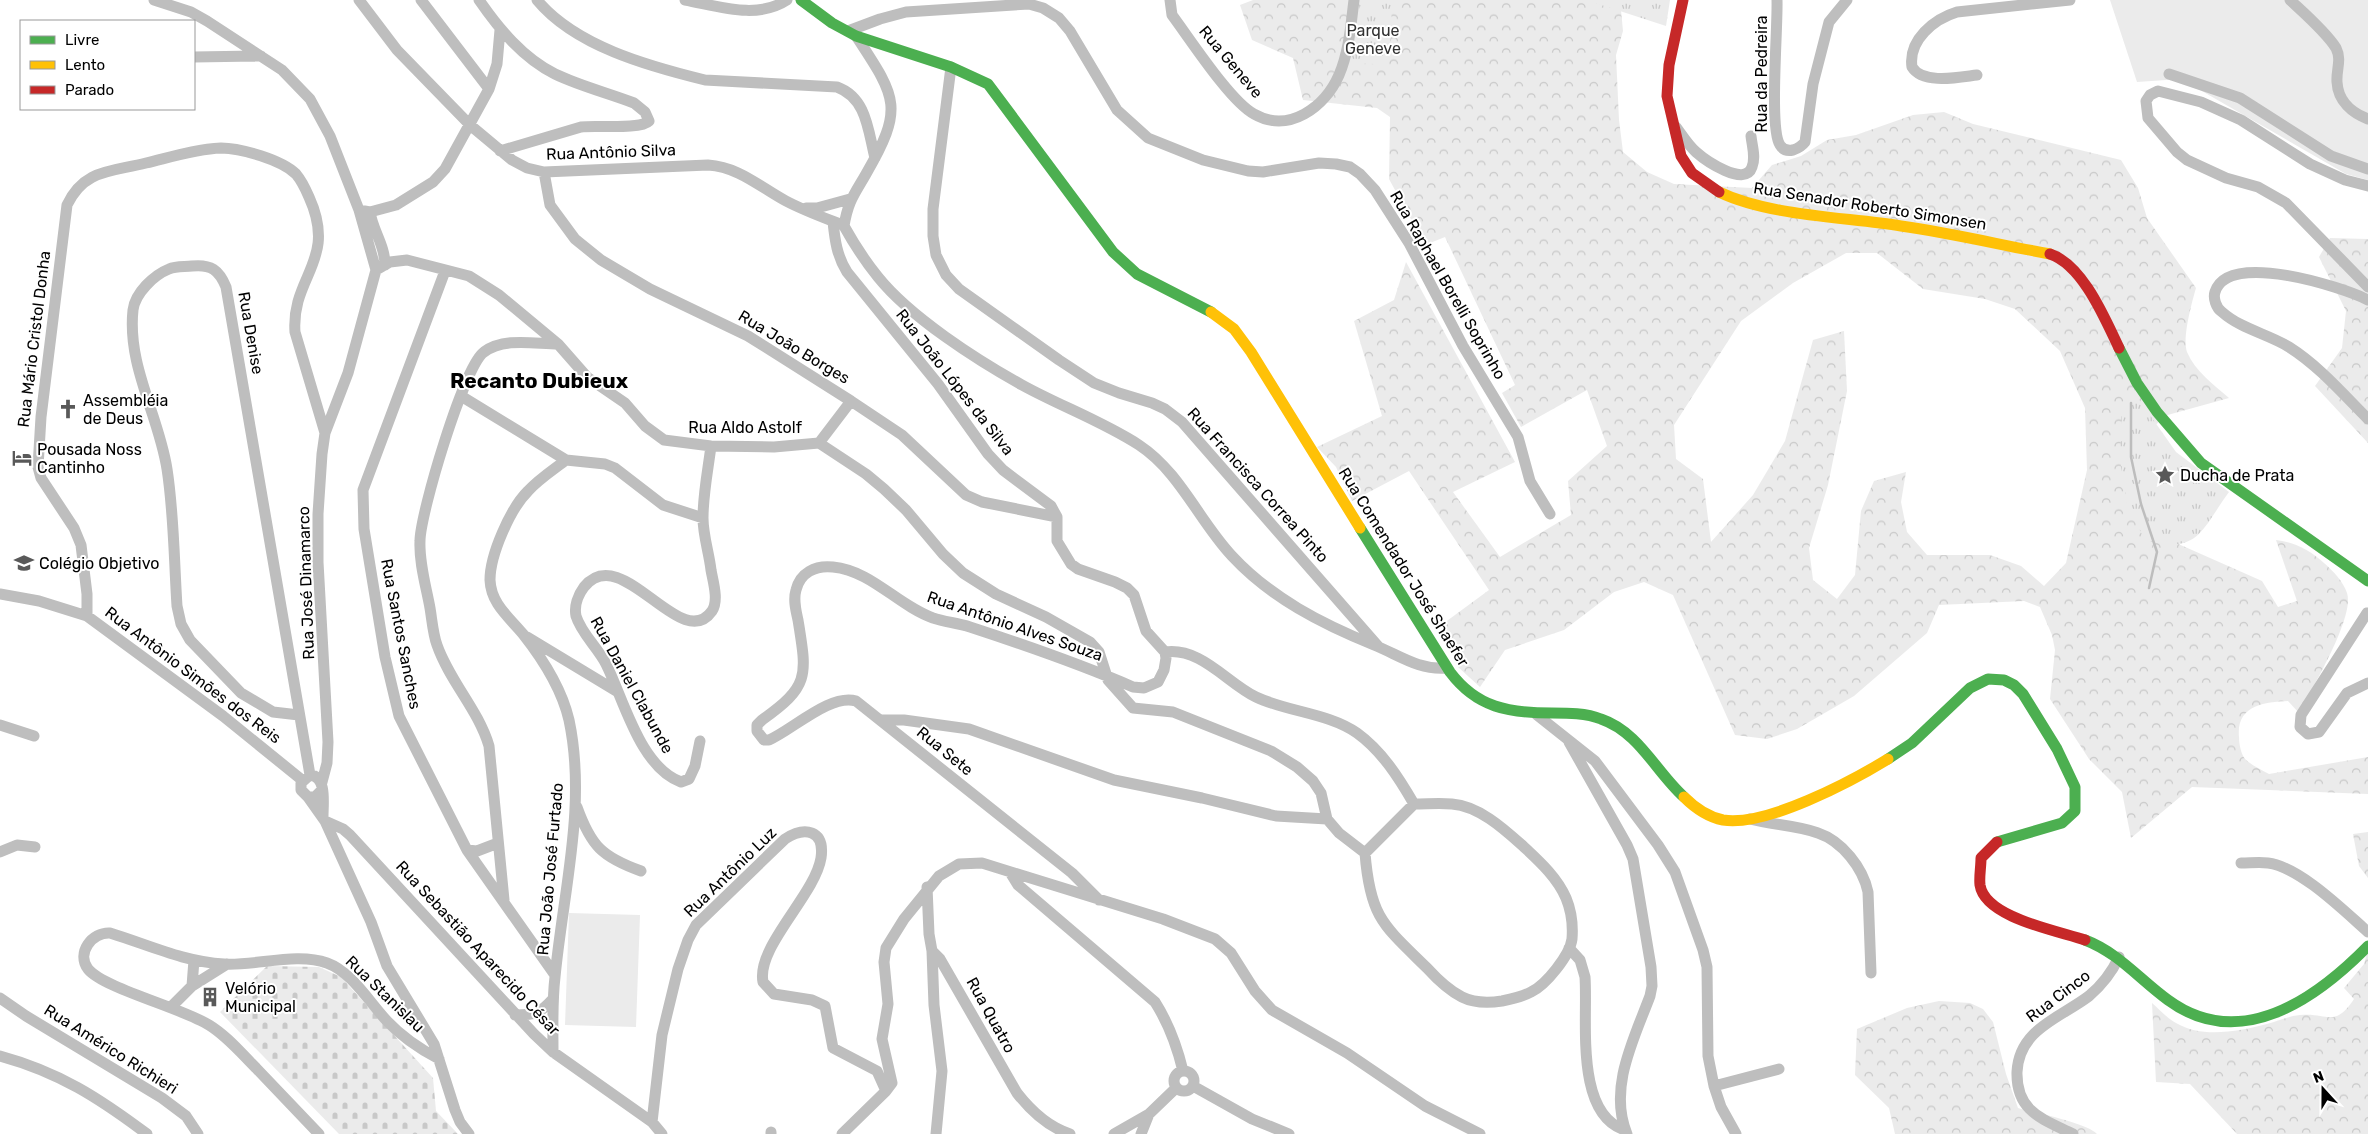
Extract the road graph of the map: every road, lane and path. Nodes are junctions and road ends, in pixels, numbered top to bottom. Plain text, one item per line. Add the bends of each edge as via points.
1 (154, 0) edge
2 (359, 0) edge
3 (421, 0) edge
4 (479, 0) edge
5 (537, 0) edge
6 (685, 0) edge
7 (787, 0) edge
8 (800, 0) edge
9 (1161, 0) edge
10 (1170, 0) edge
11 (1354, 0) edge
12 (1683, 0) edge
13 (1777, 0) edge
14 (1847, 0) edge
15 (2070, 0) edge
16 (2290, 0) edge
17 (1172, 15) junction
18 (500, 30) junction
19 (852, 34) junction
20 (261, 56) junction
21 (195, 57) edge
22 (951, 67) junction
23 (2169, 74) dead end
24 (1977, 75) dead end
25 (489, 89) junction
26 (2368, 118) edge
27 (1672, 122) junction
28 (470, 126) junction
29 (1751, 136) dead end
30 (500, 151) junction
31 (875, 158) junction
32 (2368, 169) edge
33 (544, 172) junction
34 (2368, 186) edge
35 (850, 199) junction
36 (804, 208) junction
37 (365, 211) junction
38 (839, 224) junction
39 (383, 246) junction
40 (407, 260) junction
41 (380, 268) junction
42 (444, 271) junction
43 (2368, 286) edge
44 (2368, 300) edge
45 (558, 344) junction
46 (460, 396) junction
47 (851, 400) junction
48 (2368, 419) edge
49 (325, 433) junction
50 (819, 443) junction
51 (711, 446) junction
52 (566, 460) junction
53 (1550, 514) dead end
54 (1057, 517) junction
55 (703, 518) junction
56 (2368, 581) edge
57 (0, 594) edge
58 (2368, 606) edge
59 (2368, 613) edge
60 (87, 616) junction
61 (523, 635) junction
62 (1378, 646) junction
63 (1165, 652) junction
64 (1446, 668) junction
65 (1106, 676) junction
66 (2368, 683) edge
67 (618, 692) junction
68 (299, 715) junction
69 (1537, 715) junction
70 (882, 720) junction
71 (0, 725) edge
72 (757, 731) joint
73 (34, 736) dead end
74 (1568, 740) junction
75 (700, 741) dead end
76 (306, 778) junction
77 (322, 787) junction
78 (308, 797) junction
79 (575, 803) junction
80 (1414, 804) junction
81 (324, 818) junction
82 (1327, 818) junction
83 (1748, 819) junction
84 (498, 843) junction
85 (35, 847) dead end
86 (467, 850) junction
87 (0, 852) edge
88 (1365, 852) junction
89 (2241, 863) dead end
90 (641, 871) dead end
91 (1010, 872) junction
92 (927, 887) junction
93 (1099, 900) junction
94 (504, 902) junction
95 (2368, 932) edge
96 (2368, 946) edge
97 (1569, 948) junction
98 (560, 949) junction
99 (932, 951) junction
100 (540, 952) junction
101 (2120, 957) junction
102 (194, 960) junction
103 (227, 964) junction
104 (1871, 973) dead end
105 (555, 975) junction
106 (192, 986) junction
107 (0, 998) edge
108 (553, 999) junction
109 (171, 1006) junction
110 (515, 1014) junction
111 (553, 1052) junction
112 (0, 1056) edge
113 (439, 1058) junction
114 (22, 1062) junction
115 (0, 1064) edge
116 (1779, 1069) dead end
117 (1183, 1071) junction
118 (1193, 1086) junction
119 (1714, 1086) junction
120 (1176, 1088) junction
121 (886, 1091) junction
122 (1149, 1114) junction
123 (652, 1122) junction
124 (1626, 1132) edge
125 (147, 1134) edge
126 (198, 1134) edge
127 (319, 1134) edge
128 (469, 1134) edge
129 (662, 1134) edge
130 (842, 1134) edge
131 (936, 1134) edge
132 (1070, 1134) edge
133 (1114, 1134) edge
134 (1140, 1134) edge
135 (1288, 1134) edge
136 (1480, 1134) edge
137 (1736, 1134) edge
138 (2073, 1134) edge

1 - 20 street via 191,12
2 - 28 street, Rua Antônio Silva via 397,50
3 - 25 street
4 - 18 street
5 - 31 street via 563,26 583,39 687,75 705,80 837,86 848,91 862,108
6 - 7 street via 752,11 768,10
8 - 19 street, Rua Comendador José Shaefer
9 - 17 street
10 - 17 street, Rua Geneve
11 - 17 street, Rua Geneve via 1348,43 1339,75 1319,104 1304,116 1288,120 1269,120 1254,114 1238,101
12 - 27 street, Rua Senador Roberto Simonsen via 1669,65 1667,96
13 - 14 street, Rua da Pedreira via 1774,116 1776,138 1784,150 1799,148 1805,142 1813,84 1829,22
15 - 24 street via 1957,12 1944,16 1925,31 1914,48 1912,67 1922,75 1944,79
16 - 26 street via 2336,48 2340,62 2337,82 2341,96 2352,111
18 - 25 street via 497,64
18 - 30 street via 538,64 555,74 634,103 645,112 649,121 642,125 581,127
19 - 22 street, Rua Comendador José Shaefer
19 - 31 street, Rua João Lópes da Silva via 882,77 892,103 886,136
19 - 53 street, Rua Raphael Borelli Soprinho via 880,19 906,12 1029,4 1044,8 1060,18 1070,30 1117,110 1148,138 1203,160 1248,171 1263,172 1319,163 1350,167 1375,190 1409,243 1464,346 1518,437 1530,481
20 - 21 street
20 - 37 street via 282,70 310,99
22 - 62 street, Rua Francisca Correa Pinto via 933,209 936,254 946,275 959,289 1094,383 1158,406 1182,422
22 - 64 street, Rua Comendador José Shaefer via 980,78 995,90 1125,265 1205,308 1234,330 1427,631
23 - 32 street via 2240,98 2331,156
25 - 28 street
27 - 29 street via 1695,151 1713,164 1738,175 1752,169
27 - 56 street, Rua Senador Roberto Simonsen via 1681,156 1692,174 1714,190 1738,201 1903,226 2053,255 2079,276 2092,294 2137,383 2201,463
28 - 30 street, Rua Antônio Silva
28 - 37 street via 445,169 433,182 396,205
30 - 33 street, Rua Antônio Silva via 527,168
31 - 35 street, Rua João Lópes da Silva
33 - 36 street, Rua Antônio Silva via 722,166
33 - 47 street, Rua João Borges via 550,206 575,239 601,260 650,289 748,336
34 - 43 street via 2345,180 2310,164 2241,120 2201,102 2158,91 2146,101 2148,118 2182,156 2199,167 2258,187 2286,203
35 - 36 street
35 - 38 street, Rua João Lópes da Silva
36 - 38 street, Rua Antônio Silva
37 - 39 street
37 - 41 street
38 - 54 street, Rua João Lópes da Silva via 836,247 847,272 938,384 988,454 1003,470 1047,502
38 - 62 street via 879,278 919,317 1022,385 1139,445 1170,475 1232,556 1252,575 1318,621
39 - 40 street
39 - 41 street
40 - 41 street, Rua Aldo Astolf via 397,260
40 - 42 street, Rua Aldo Astolf
41 - 49 street, Rua José Dinamarco via 348,373
42 - 45 street, Rua Aldo Astolf via 469,276 499,294
42 - 86 street, Rua Santos Sanches via 363,490 362,506 385,657 397,710
44 - 48 street via 2330,284 2276,274 2237,275 2224,280 2215,293 2215,301 2222,312 2245,327 2288,346 2311,362
45 - 46 street via 505,343 482,352
45 - 51 street, Rua Aldo Astolf via 577,367 625,403 654,434 676,443
46 - 52 street
46 - 84 street via 422,515 420,541 437,644 450,674 482,725 489,746
47 - 50 street
47 - 54 street, Rua João Borges via 902,435 966,495 982,502
49 - 60 street, Rua Mário Cristol Donha via 295,332 294,315 298,299 319,246 319,223 296,174 250,152 222,148 95,175 82,182 67,205 41,417 38,467 41,478 74,528 81,545
49 - 77 street, Rua José Dinamarco via 318,514 328,742
50 - 51 street, Rua Aldo Astolf via 774,447
50 - 65 street via 884,489 963,573 996,594 1090,642 1099,652
51 - 55 street, Rua Daniel Clabunde
52 - 55 street via 615,468 663,506
52 - 61 street via 527,491 509,521 493,561 490,580 493,594 499,608
54 - 63 street via 1057,542 1063,555 1078,569 1127,588 1134,595 1146,630
55 - 67 street, Rua Daniel Clabunde via 716,596 713,610 706,617 695,621 678,616 628,581 612,576 591,580 577,600 576,616 606,665
57 - 60 street, Rua Antônio Simões dos Reis via 39,601
58 - 59 street
59 - 66 street via 2301,714 2300,727 2308,734 2319,732 2347,694
60 - 76 street, Rua Antônio Simões dos Reis
61 - 67 street
61 - 79 street, Rua João José Furtado via 557,688 568,719 574,760
62 - 64 street via 1420,666
63 - 65 street, Rua Antônio Alves Souza via 1166,664 1161,677 1150,686 1140,689
63 - 80 street via 1189,656 1212,666 1256,697 1356,732 1385,760
64 - 69 street, Rua Comendador José Shaefer via 1467,691 1491,706
65 - 72 street, Rua Antônio Alves Souza via 970,626 933,618 858,573 824,566 807,572 795,592 803,653 800,684 794,695 757,725
65 - 82 street via 1133,708 1173,712 1271,750 1313,781 1321,793
67 - 75 street, Rua Daniel Clabunde via 646,748 663,772 673,779 681,782 692,776
68 - 68 street, Rua Denise via 273,712 240,693 190,640 181,624 167,469 135,358 133,309 156,276 171,268 202,265 213,268 226,287
68 - 76 street, Rua Denise
69 - 74 street
69 - 83 street, Rua Comendador José Shaefer via 1577,714 1606,719 1643,749 1681,796 1697,808 1727,820
70 - 72 street, Rua Sete via 850,699 829,705 769,740 764,740
70 - 82 street via 969,729 1114,780 1276,816
70 - 93 street, Rua Sete via 1072,873
71 - 73 street
74 - 119 street via 1585,752 1612,780 1675,872 1704,950 1708,1056
74 - 124 street via 1628,844 1651,967 1650,996 1625,1061 1621,1085
76 - 77 street via 318,777
76 - 78 street via 301,790
77 - 78 street via 316,797
77 - 81 street
78 - 81 street, Rua Sebastião Aparecido César
79 - 90 street via 584,829 599,850 617,862
79 - 98 street, Rua João José Furtado
80 - 88 street
80 - 97 street via 1466,807 1501,827 1533,855 1550,872 1566,898 1572,925
81 - 110 street, Rua Sebastião Aparecido César via 350,836
81 - 113 street via 371,922 387,966 430,1035
82 - 88 street via 1339,833
83 - 101 street, Rua Comendador José Shaefer via 1798,804 1875,768 1924,733 1972,686 1998,678 2024,695 2075,782 2078,799 2072,817 2062,824 2052,829 2015,834 1992,844 1983,853 1979,867 1980,889 2000,912 2093,943
83 - 104 street via 1818,832 1838,845 1851,859 1866,882 1868,892
84 - 86 street via 484,849
84 - 94 street
85 - 87 street via 17,845
86 - 94 street, Rua Santos Sanches
88 - 97 street via 1370,893 1388,930 1443,984 1462,997 1489,1003 1531,993 1550,977
89 - 95 street via 2269,863 2284,868 2332,900
91 - 92 street via 968,862 949,869
91 - 93 street
91 - 117 street via 1018,885 1155,1002 1172,1034
92 - 99 street, Rua Quatro
92 - 121 street via 884,955 888,998 882,1039 892,1078
93 - 136 street via 1164,919 1215,939 1231,953 1255,991 1272,1010 1355,1058 1425,1106
94 - 100 street, Rua Santos Sanches
96 - 101 street, Rua Comendador José Shaefer via 2340,975 2302,1002 2241,1021 2213,1021 2194,1016
97 - 124 street via 1580,960 1585,977 1587,1066 1591,1086 1604,1115 1616,1128
98 - 100 street
98 - 105 street, Rua João José Furtado
99 - 131 street via 942,1071
99 - 132 street, Rua Quatro via 940,959 1017,1093 1032,1112
100 - 105 street, Rua Santos Sanches
101 - 138 street, Rua Cinco via 2091,994 2034,1033 2024,1045 2018,1062 2018,1088 2026,1106
102 - 103 street, Rua Stanislau
102 - 106 street
102 - 109 street, Rua Stanislau via 110,933 102,933 84,952 84,960 92,973
103 - 106 street
103 - 113 street, Rua Stanislau via 301,959 326,962 345,973 403,1036
105 - 108 street, Rua João José Furtado
106 - 109 street
107 - 126 street, Rua Américo Richieri via 162,1098 186,1116
108 - 110 street via 533,1015
108 - 111 street, Rua João José Furtado
109 - 127 street via 210,1025 233,1044
110 - 111 street, Rua Sebastião Aparecido César
111 - 123 street, Rua Sebastião Aparecido César
112 - 114 street
113 - 128 street via 455,1110
114 - 115 street
114 - 125 street via 77,1086
116 - 119 street
117 - 118 street via 1191,1074
117 - 120 street via 1174,1079
118 - 120 street via 1185,1091
118 - 135 street via 1252,1119
119 - 137 street
120 - 122 street
121 - 123 street, Rua Antônio Luz via 877,1071 833,1048 825,1006 812,1000 774,994 764,982 764,965 821,858 818,838 805,830 786,839 696,925 678,969 662,1035
121 - 130 street
122 - 133 street
122 - 134 street
123 - 129 street, Rua Sebastião Aparecido César

